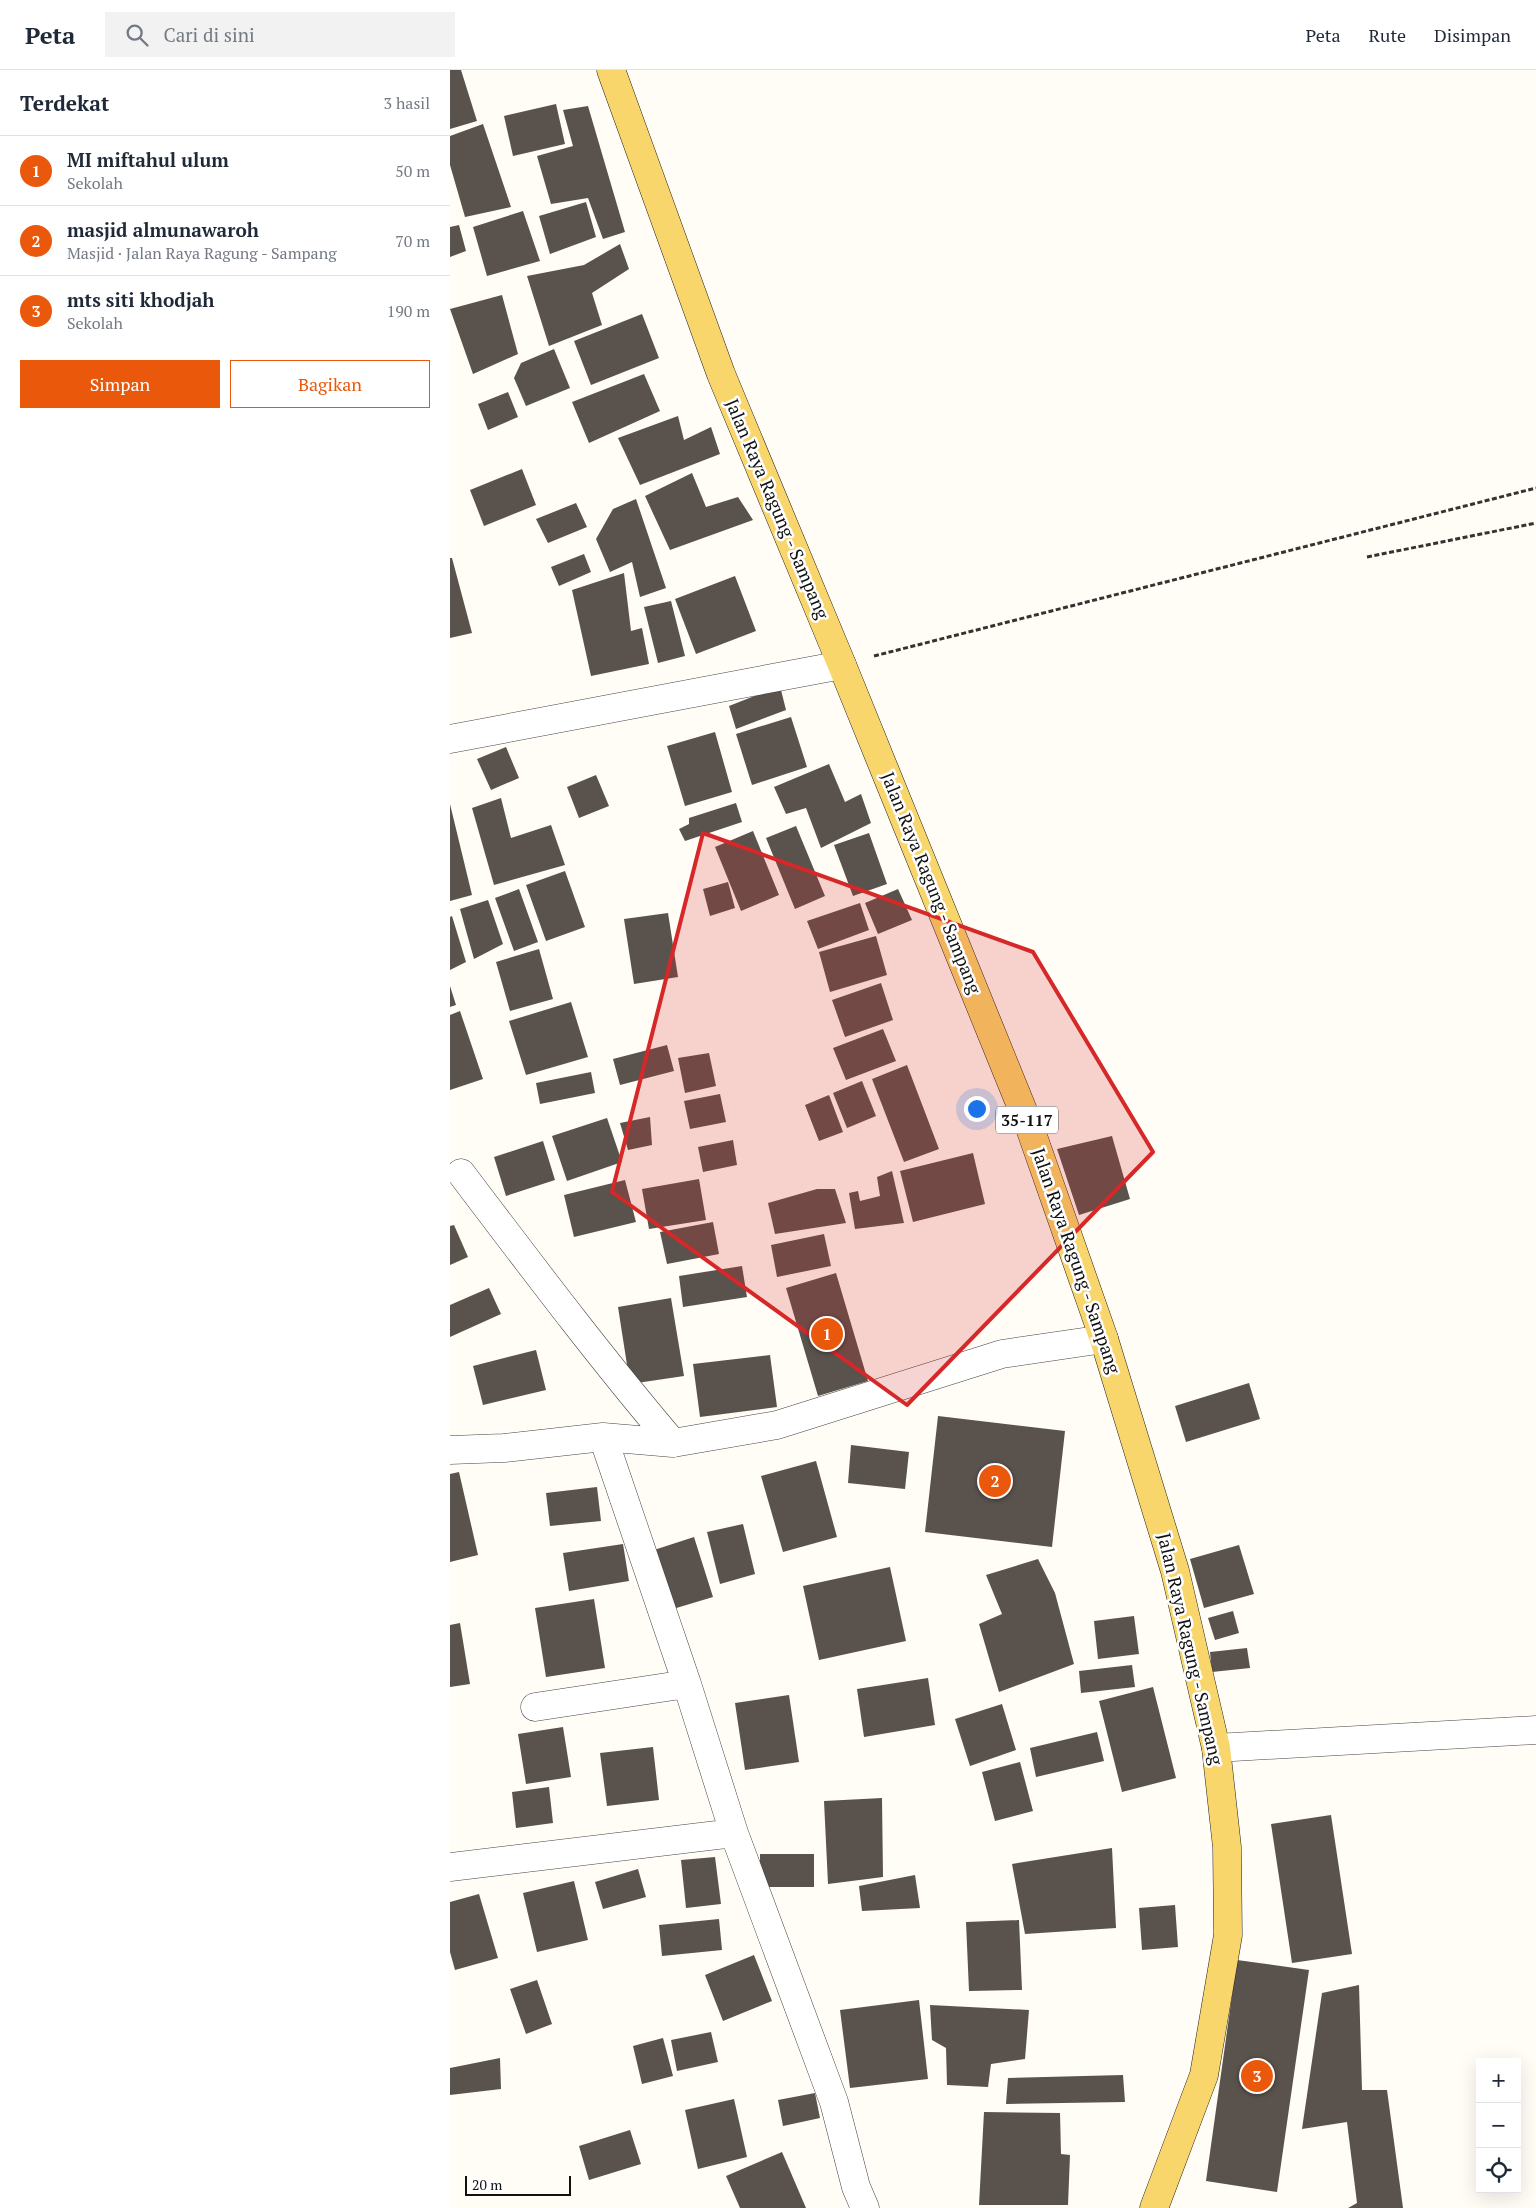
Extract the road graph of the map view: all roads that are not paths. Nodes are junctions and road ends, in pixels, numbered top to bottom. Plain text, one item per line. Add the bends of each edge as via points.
1 (611, 70) edge
2 (842, 665) junction
3 (450, 740) edge
4 (461, 1173) dead end
5 (1104, 1339) junction
6 (603, 1437) junction
7 (674, 1443) junction
8 (450, 1450) edge
9 (687, 1684) junction
10 (535, 1707) dead end
11 (1536, 1730) edge
12 (1216, 1748) junction
13 (734, 1833) junction
14 (450, 1867) edge
15 (865, 2208) edge
16 (1154, 2208) edge

1 - 2 main road, Jalan Raya Ragung - Sampang / 35-117 via 721,374
2 - 3 street
2 - 5 main road, Jalan Raya Ragung - Sampang / 35-117 via 1030,1128
4 - 7 street via 566,1307 607,1366
5 - 7 street via 1002,1354 777,1425
5 - 12 main road, Jalan Raya Ragung - Sampang / 35-117 via 1175,1571
6 - 7 street
6 - 8 street via 504,1448
6 - 9 street
9 - 10 street
9 - 13 street
11 - 12 street
12 - 16 main road, Jalan Raya Ragung - Sampang / 35-117 via 1227,1847 1228,1935 1204,2075
13 - 14 street
13 - 15 street via 834,2102 856,2187

